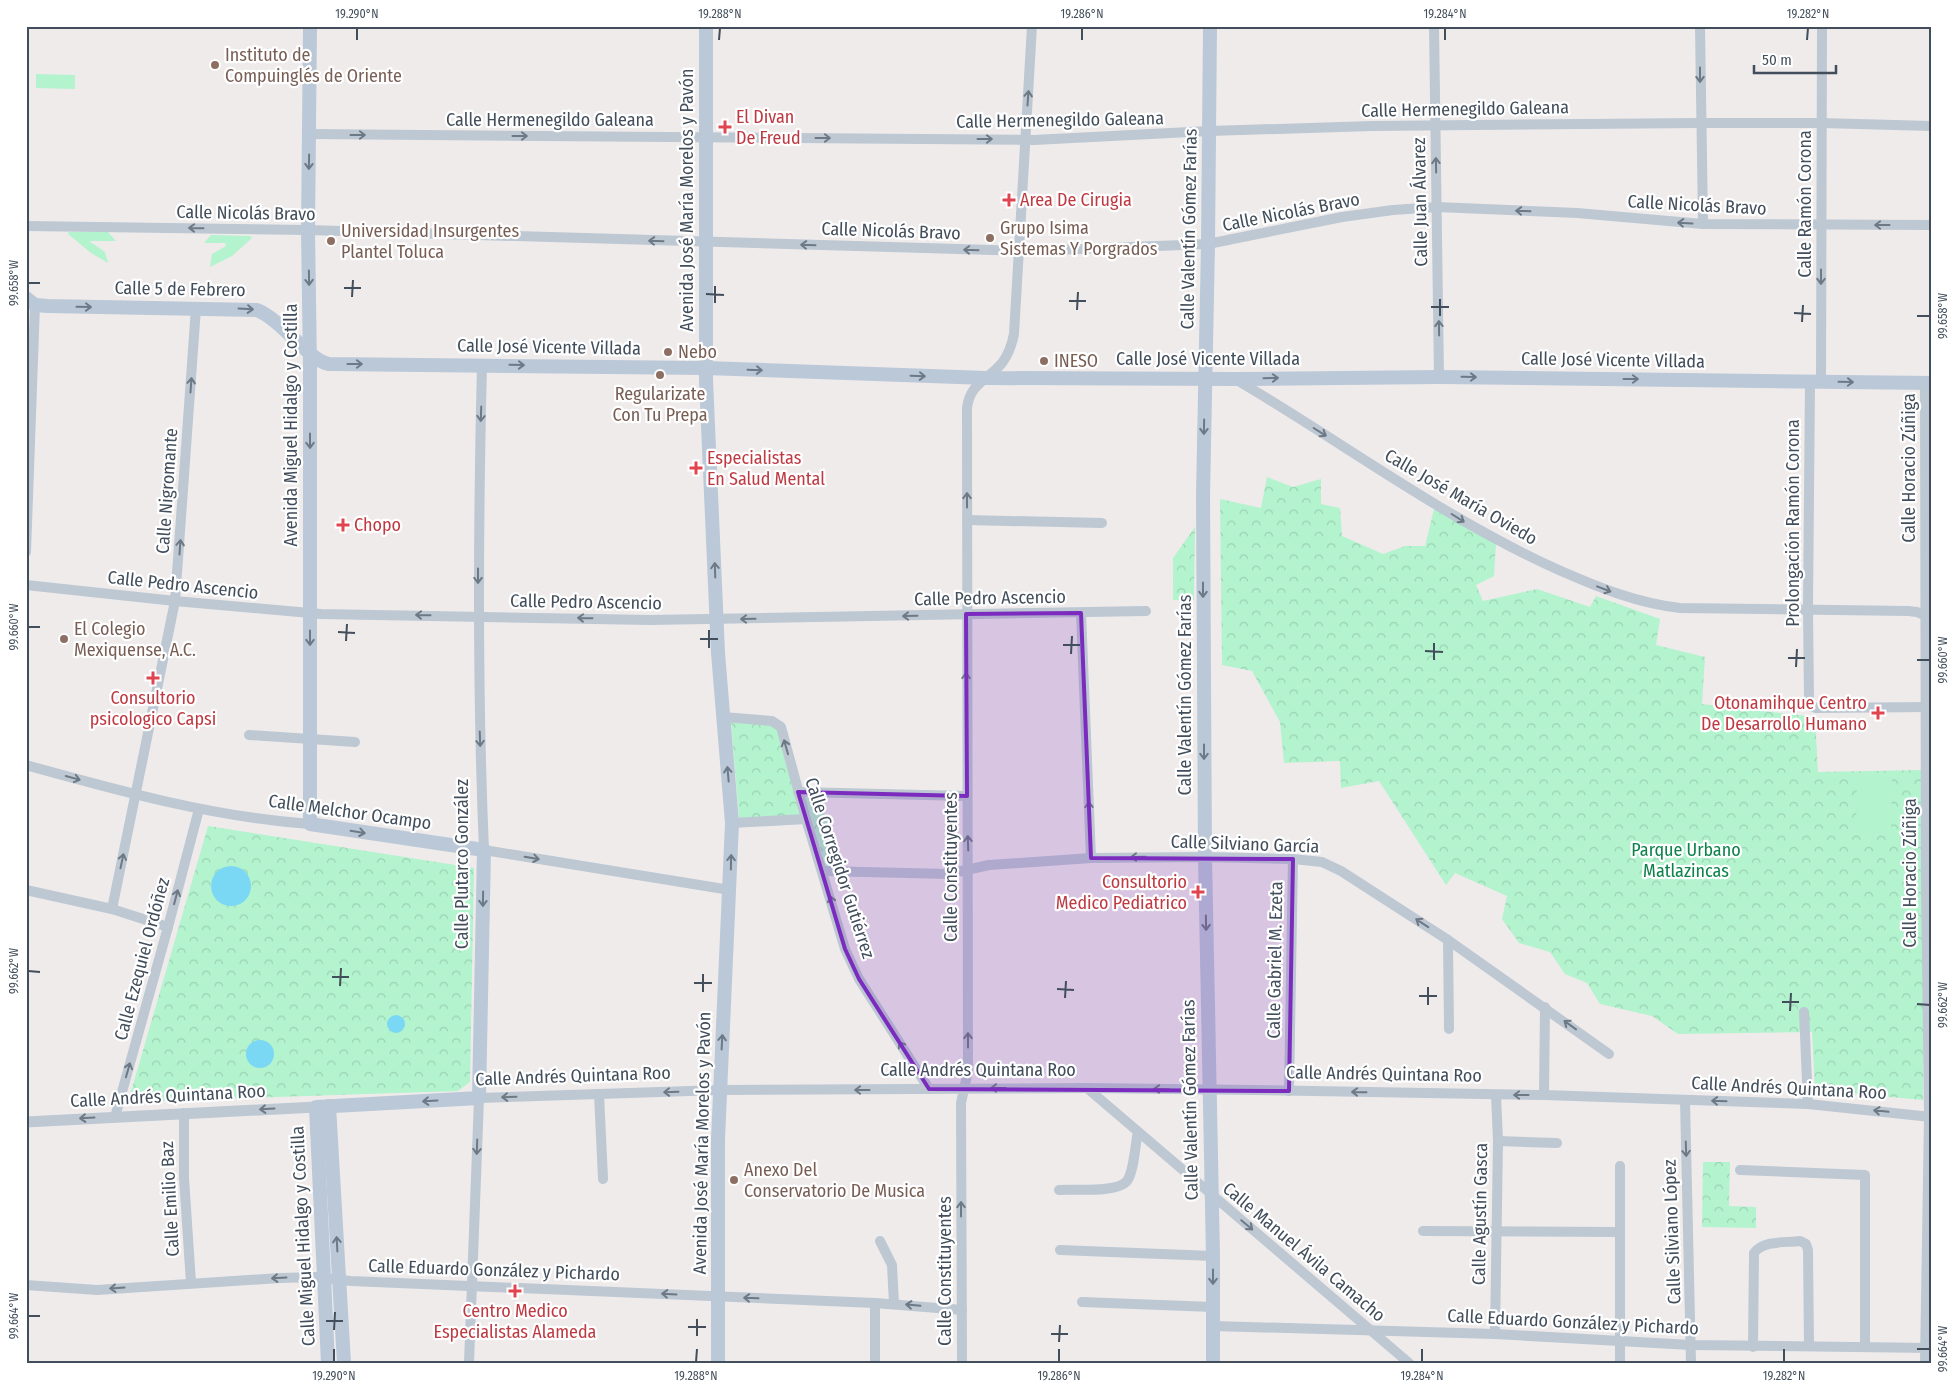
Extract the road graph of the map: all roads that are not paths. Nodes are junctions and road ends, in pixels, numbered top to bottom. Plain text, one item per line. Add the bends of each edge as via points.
1 (310, 26) edge
2 (706, 26) edge
3 (1032, 26) edge
4 (1210, 26) edge
5 (1434, 26) edge
6 (1700, 26) edge
7 (1822, 26) edge
8 (1700, 123) junction
9 (1821, 123) junction
10 (1435, 126) junction
11 (1931, 126) edge
12 (1209, 131) junction
13 (309, 134) junction
14 (705, 137) junction
15 (1025, 140) junction
16 (1437, 207) junction
17 (1703, 224) junction
18 (1821, 225) junction
19 (1931, 225) edge
20 (26, 226) edge
21 (308, 230) junction
22 (705, 242) junction
23 (1208, 244) junction
24 (1019, 251) junction
25 (31, 302) edge
26 (196, 308) junction
27 (310, 352) junction
28 (482, 365) junction
29 (706, 368) junction
30 (1439, 377) junction
31 (986, 378) junction
32 (1205, 379) junction
33 (1234, 379) junction
34 (1816, 382) junction
35 (1928, 383) edge
36 (966, 520) junction
37 (1102, 523) dead end
38 (1928, 534) edge
39 (26, 552) edge
40 (26, 585) edge
41 (176, 601) junction
42 (1808, 608) junction
43 (1146, 611) dead end
44 (310, 613) junction
45 (1082, 613) junction
46 (966, 614) junction
47 (478, 617) junction
48 (1929, 618) edge
49 (717, 619) junction
50 (1929, 706) edge
51 (723, 717) junction
52 (249, 735) dead end
53 (311, 739) junction
54 (355, 742) dead end
55 (26, 765) edge
56 (798, 792) junction
57 (1928, 794) edge
58 (136, 795) junction
59 (967, 796) junction
60 (199, 809) junction
61 (806, 819) junction
62 (732, 823) junction
63 (310, 824) junction
64 (484, 850) junction
65 (1204, 857) junction
66 (1091, 858) junction
67 (1294, 859) junction
68 (968, 870) junction
69 (822, 871) junction
70 (1928, 880) edge
71 (26, 890) edge
72 (730, 890) junction
73 (112, 909) junction
74 (168, 927) junction
75 (1448, 940) junction
76 (1545, 1007) junction
77 (1804, 1012) dead end
78 (1449, 1029) dead end
79 (1609, 1054) dead end
80 (963, 1088) junction
81 (1087, 1088) junction
82 (929, 1089) junction
83 (720, 1090) junction
84 (1209, 1090) junction
85 (1289, 1091) junction
86 (599, 1094) junction
87 (1544, 1094) junction
88 (1496, 1095) junction
89 (479, 1098) junction
90 (1684, 1100) junction
91 (1808, 1104) junction
92 (322, 1107) junction
93 (184, 1113) junction
94 (1930, 1116) edge
95 (115, 1117) junction
96 (26, 1122) edge
97 (1138, 1132) junction
98 (1498, 1141) junction
99 (1557, 1143) dead end
100 (1620, 1166) dead end
101 (1740, 1170) dead end
102 (603, 1179) dead end
103 (1059, 1190) dead end
104 (1210, 1194) junction
105 (1423, 1231) dead end
106 (1496, 1231) junction
107 (1619, 1232) junction
108 (880, 1240) dead end
109 (1060, 1250) dead end
110 (1213, 1256) junction
111 (323, 1278) junction
112 (339, 1280) junction
113 (191, 1283) junction
114 (26, 1285) edge
115 (472, 1285) junction
116 (718, 1296) junction
117 (874, 1302) junction
118 (1082, 1302) dead end
119 (894, 1304) junction
120 (1213, 1307) junction
121 (962, 1310) junction
122 (1213, 1326) junction
123 (1370, 1329) junction
124 (1495, 1334) junction
125 (1620, 1342) junction
126 (1691, 1345) junction
127 (1809, 1346) junction
128 (1753, 1347) junction
129 (1865, 1347) junction
130 (1928, 1348) edge
131 (328, 1363) edge
132 (344, 1363) edge
133 (470, 1363) edge
134 (718, 1363) edge
135 (875, 1363) edge
136 (962, 1363) edge
137 (1213, 1363) edge
138 (1409, 1363) edge
139 (1620, 1363) edge
140 (1691, 1363) edge
141 (1925, 1363) edge

1 - 13 main road, Avenida Miguel Hidalgo y Costilla
2 - 14 main road, Avenida José María Morelos y Pavón
15 -> 3 street, Calle Constituyentes
4 - 12 main road, Calle Valentín Gómez Farías
5 - 10 street, Calle Juan Álvarez
6 -> 8 street
7 - 9 street, Calle Ramón Corona
8 - 9 street, Calle Hermenegildo Galeana
8 - 10 street, Calle Hermenegildo Galeana
8 - 17 street
9 - 11 street, Calle Hermenegildo Galeana
9 - 18 street, Calle Ramón Corona
10 - 12 street, Calle Hermenegildo Galeana
16 -> 10 street, Calle Juan Álvarez
12 - 15 street, Calle Hermenegildo Galeana
12 - 23 main road, Calle Valentín Gómez Farías
13 -> 14 street, Calle Hermenegildo Galeana
13 -> 21 main road, Avenida Miguel Hidalgo y Costilla
14 -> 15 street, Calle Hermenegildo Galeana
14 - 22 main road, Avenida José María Morelos y Pavón
15 - 24 street, Calle Constituyentes
17 -> 16 street, Calle Nicolás Bravo via 1578,213
16 - 23 street, Calle Nicolás Bravo via 1342,216
30 -> 16 street, Calle Juan Álvarez
17 - 18 street, Calle Nicolás Bravo
19 -> 18 street, Calle Nicolás Bravo
18 -> 34 street, Calle Ramón Corona
21 -> 20 street, Calle Nicolás Bravo
22 -> 21 street, Calle Nicolás Bravo
21 -> 27 main road, Avenida Miguel Hidalgo y Costilla
24 -> 22 street, Calle Nicolás Bravo
22 - 29 main road, Avenida José María Morelos y Pavón
23 - 24 street, Calle Nicolás Bravo
23 - 32 main road, Calle Valentín Gómez Farías
24 - 31 street, Calle Constituyentes via 1011,346 1003,362
25 -> 26 main road, Calle 5 de Febrero
25 - 39 street
26 -> 27 main road, Calle 5 de Febrero via 257,310
41 -> 26 street, Calle Nigromante
27 -> 28 main road, Calle José Vicente Villada via 329,364
27 -> 44 main road, Avenida Miguel Hidalgo y Costilla
28 -> 29 main road, Calle José Vicente Villada
28 -> 47 street, Calle Plutarco González
29 -> 31 main road, Calle José Vicente Villada
49 -> 29 main road, Avenida José María Morelos y Pavón
33 -> 30 main road, Calle José Vicente Villada
30 -> 34 main road, Calle José Vicente Villada
31 - 32 main road, Calle José Vicente Villada
36 -> 31 street, Calle Constituyentes via 968,400 975,386
32 - 33 main road, Calle José Vicente Villada
32 -> 65 main road, Calle Valentín Gómez Farías
33 -> 42 street, Calle José María Oviedo via 1474,527 1534,559 1602,588 1638,601 1680,608
34 -> 35 main road, Calle José Vicente Villada
34 - 42 street, Prolongación Ramón Corona
35 - 38 street, Calle Horacio Zúñiga
36 - 37 street
36 - 46 street, Calle Constituyentes
38 - 48 street, Calle Horacio Zúñiga
40 - 41 street, Calle Pedro Ascencio
41 - 44 street, Calle Pedro Ascencio
41 - 58 street, Calle Nigromante
42 - 48 street, Calle José María Oviedo via 1908,611
42 - 50 street, Prolongación Ramón Corona via 1811,706
43 - 45 street, Calle Pedro Ascencio
47 -> 44 street, Calle Pedro Ascencio
44 -> 53 main road, Avenida Miguel Hidalgo y Costilla
45 - 46 street, Calle Pedro Ascencio
66 -> 45 street
46 -> 49 street, Calle Pedro Ascencio
59 -> 46 street, Calle Constituyentes
49 -> 47 street, Calle Pedro Ascencio
47 -> 64 street, Calle Plutarco González
48 - 50 street, Calle Horacio Zúñiga
49 - 51 main road, Avenida José María Morelos y Pavón
50 - 57 street, Calle Horacio Zúñiga
56 -> 51 street, Calle Corregidor Gutiérrez via 779,726 772,721
62 -> 51 main road, Avenida José María Morelos y Pavón
52 - 53 street
53 - 54 street
53 - 63 main road, Avenida Miguel Hidalgo y Costilla
55 -> 58 street, Calle Melchor Ocampo
56 - 59 street
56 - 61 street, Calle Corregidor Gutiérrez
57 - 70 street, Calle Horacio Zúñiga
58 - 60 street, Calle Melchor Ocampo
73 -> 58 street, Calle Nigromante
68 -> 59 street, Calle Constituyentes
60 - 63 street, Calle Melchor Ocampo
74 -> 60 street, Calle Ezequiel Ordóñez
61 - 62 street
61 - 69 street, Calle Corregidor Gutiérrez
72 -> 62 main road, Avenida José María Morelos y Pavón
63 -> 64 main road, Calle Melchor Ocampo
64 -> 72 street, Calle Melchor Ocampo
64 -> 89 main road, Calle Plutarco González
65 -> 66 street, Calle Silviano García
65 - 67 street, Calle Silviano García
65 -> 84 main road, Calle Valentín Gómez Farías
66 - 68 street, Calle Silviano García via 989,865
75 -> 67 street, Calle Silviano García via 1341,871 1322,862
67 - 85 street, Calle Gabriel M. Ezeta
68 - 69 street, Calle Silviano García via 939,874
80 -> 68 street, Calle Constituyentes via 968,1071
82 -> 69 street, Calle Corregidor Gutiérrez via 860,980 842,938
70 - 94 street, Calle Horacio Zúñiga
71 - 73 street
83 -> 72 main road, Avenida José María Morelos y Pavón
73 - 74 street
95 -> 74 street, Calle Ezequiel Ordóñez
75 - 76 street, Calle Silviano García
75 - 78 street
79 -> 76 street, Calle Silviano García
76 - 87 street
77 - 91 street
81 -> 80 street, Calle Andrés Quintana Roo
80 - 82 street, Calle Andrés Quintana Roo
121 -> 80 street, Calle Constituyentes
84 -> 81 street, Calle Andrés Quintana Roo
81 - 97 street, Calle Manuel Ávila Camacho
82 -> 83 street, Calle Andrés Quintana Roo
83 -> 86 street, Calle Andrés Quintana Roo
83 - 116 main road, Avenida José María Morelos y Pavón
84 - 85 street, Calle Andrés Quintana Roo
84 - 104 main road, Calle Valentín Gómez Farías
88 -> 85 street, Calle Andrés Quintana Roo
86 -> 89 street, Calle Andrés Quintana Roo
86 - 102 street
87 -> 88 street, Calle Andrés Quintana Roo
87 - 90 street, Calle Andrés Quintana Roo
88 - 98 street, Calle Agustín Gasca
89 -> 92 main road, Calle Andrés Quintana Roo
89 -> 115 street, Calle Plutarco González
91 -> 90 street, Calle Andrés Quintana Roo
90 -> 126 street, Calle Silviano López
94 -> 91 street, Calle Andrés Quintana Roo
92 -> 93 street, Calle Andrés Quintana Roo
92 - 111 main road, Calle Miguel Hidalgo y Costilla
112 -> 92 main road, Calle Miguel Hidalgo y Costilla
93 - 95 street, Calle Andrés Quintana Roo
93 - 113 street, Calle Emilio Baz via 184,1186
94 - 130 street, Calle Horacio Zúñiga
95 -> 96 street, Calle Andrés Quintana Roo
97 - 103 street via 1130,1176 1124,1185 1111,1189
97 - 104 street, Calle Manuel Ávila Camacho
98 - 99 street
98 - 106 street, Calle Agustín Gasca
100 - 107 street
101 - 129 street via 1865,1174
104 - 110 main road, Calle Valentín Gómez Farías
104 -> 123 street, Calle Manuel Ávila Camacho
105 - 106 street
106 - 107 street
106 - 124 street, Calle Agustín Gasca
107 - 125 street
108 - 119 street via 892,1265
109 - 110 street
110 -> 120 main road, Calle Valentín Gómez Farías
111 - 112 street, Calle Eduardo González y Pichardo
111 -> 113 street, Calle Eduardo González y Pichardo
111 - 131 main road, Calle Miguel Hidalgo y Costilla
112 - 115 street, Calle Eduardo González y Pichardo
112 - 132 main road, Calle Miguel Hidalgo y Costilla
113 -> 114 street, Calle Eduardo González y Pichardo via 97,1290
116 -> 115 street, Calle Eduardo González y Pichardo
115 - 133 street, Calle Plutarco González
117 -> 116 street, Calle Eduardo González y Pichardo
116 - 134 main road, Avenida José María Morelos y Pavón
117 - 119 street, Calle Eduardo González y Pichardo
117 - 135 street
118 - 120 street
121 -> 119 street, Calle Eduardo González y Pichardo
120 - 122 main road, Calle Valentín Gómez Farías
121 - 136 street, Calle Constituyentes
122 - 123 street, Calle Eduardo González y Pichardo
122 - 137 main road, Calle Valentín Gómez Farías
123 - 124 street, Calle Eduardo González y Pichardo
123 - 138 street, Calle Manuel Ávila Camacho
124 - 125 street, Calle Eduardo González y Pichardo
125 - 126 street, Calle Eduardo González y Pichardo
125 - 139 street
126 - 128 street, Calle Eduardo González y Pichardo
126 - 140 street, Calle Silviano López
127 - 128 street, Calle Eduardo González y Pichardo
127 - 128 street via 1808,1250 1800,1241 1765,1244 1754,1253
127 - 129 street, Calle Eduardo González y Pichardo
129 - 130 street, Calle Eduardo González y Pichardo
130 - 141 street, Calle Horacio Zúñiga

